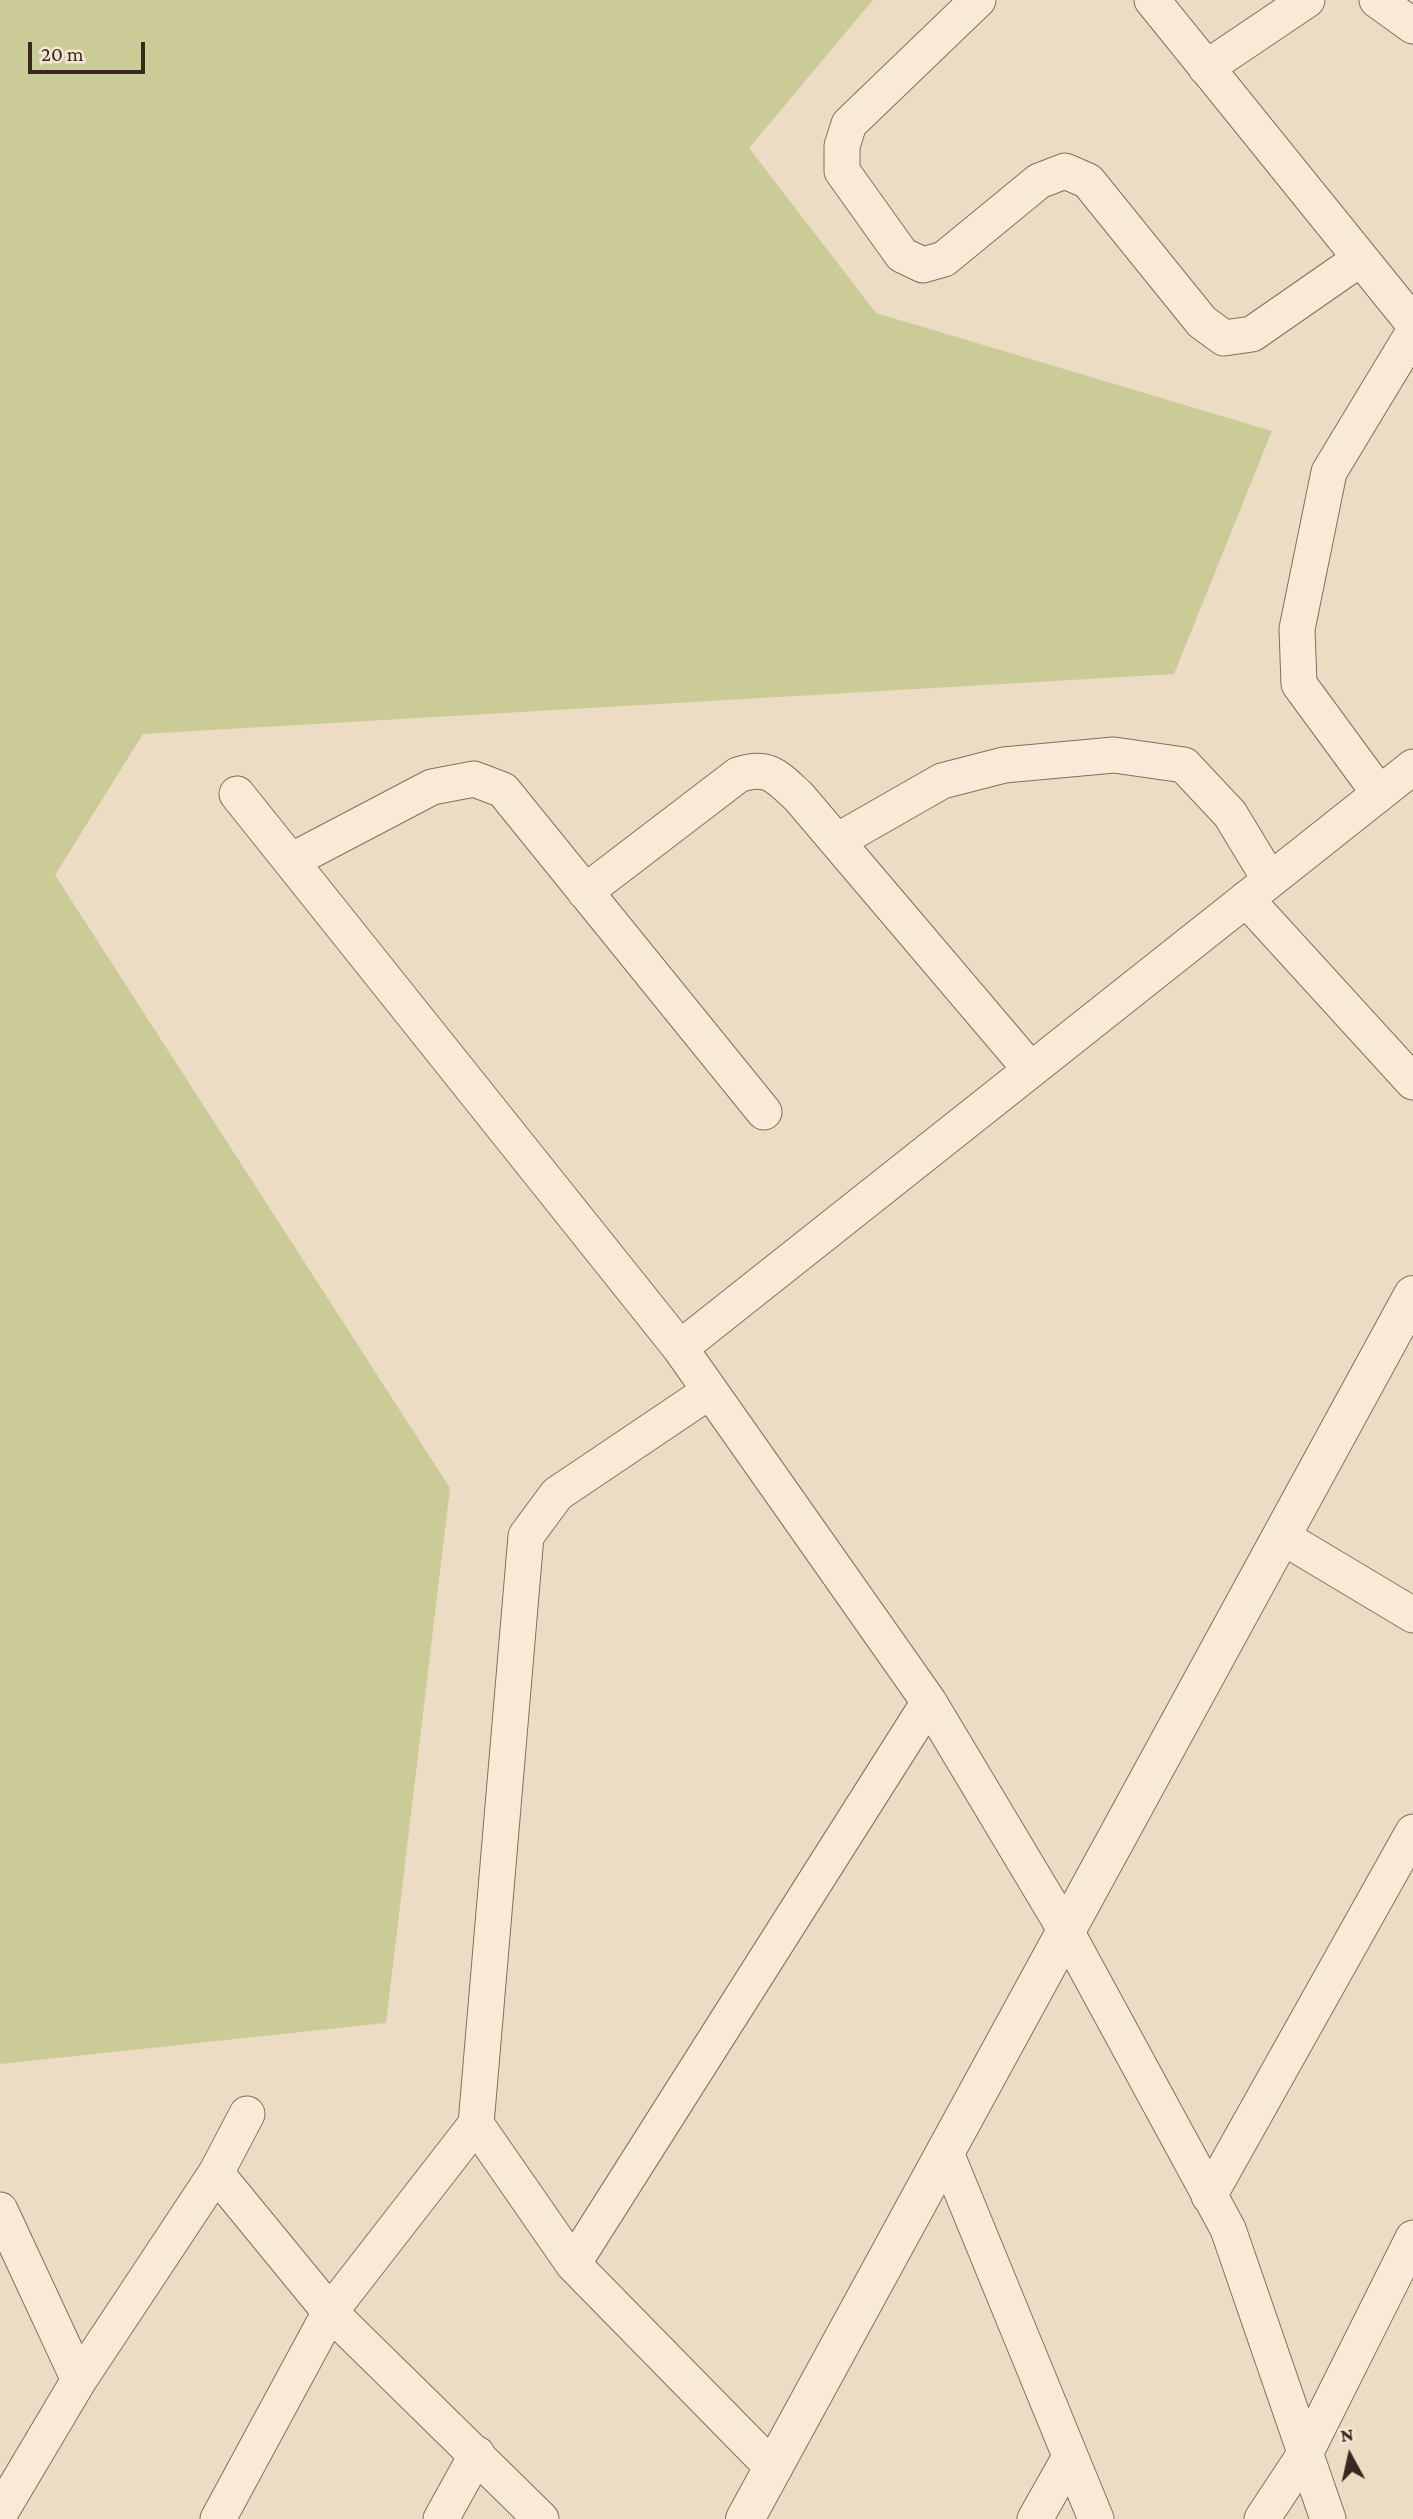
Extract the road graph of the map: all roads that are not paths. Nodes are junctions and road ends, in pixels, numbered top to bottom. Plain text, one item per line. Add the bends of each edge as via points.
1 (978, 0) edge
2 (1152, 0) edge
3 (1307, 0) edge
4 (1377, 0) edge
5 (1413, 26) edge
6 (1206, 68) junction
7 (1360, 259) junction
8 (1413, 323) edge
9 (1413, 333) edge
10 (1413, 767) edge
11 (1379, 793) junction
12 (237, 794) dead end
13 (837, 841) junction
14 (291, 861) junction
15 (1258, 890) junction
16 (585, 892) junction
17 (1031, 1070) junction
18 (1413, 1082) edge
19 (764, 1112) dead end
20 (1413, 1295) edge
21 (680, 1348) junction
22 (710, 1391) junction
23 (1281, 1536) junction
24 (1413, 1615) edge
25 (929, 1702) junction
26 (1413, 1832) edge
27 (1066, 1931) junction
28 (247, 2114) dead end
29 (476, 2124) junction
30 (946, 2154) junction
31 (216, 2173) junction
32 (1209, 2196) junction
33 (0, 2210) edge
34 (1413, 2238) edge
35 (573, 2264) junction
36 (330, 2312) junction
37 (79, 2380) junction
38 (477, 2454) junction
39 (1305, 2454) junction
40 (1070, 2457) junction
41 (774, 2469) junction
42 (0, 2513) edge
43 (218, 2519) edge
44 (441, 2519) edge
45 (541, 2519) edge
46 (745, 2519) edge
47 (1035, 2519) edge
48 (1096, 2519) edge
49 (1262, 2519) edge
50 (1328, 2519) edge

1 - 7 street via 849,124 842,146 842,171 902,255 923,265 944,259 1038,181 1065,171 1088,181 1202,322 1224,338 1252,334
2 - 6 street
3 - 6 street
4 - 5 street
6 - 7 street
7 - 8 street
9 - 11 street via 1329,472 1297,629 1299,684
10 - 11 street
11 - 15 street
12 - 14 street
13 - 15 street via 942,781 1004,765 1114,755 1184,765 1230,814
13 - 16 street via 771,772 752,770 738,775
13 - 17 street
14 - 16 street via 432,787 474,779 503,790
14 - 21 street
15 - 17 street
15 - 18 street
16 - 19 street
17 - 21 street
20 - 23 street
21 - 22 street
22 - 25 street
22 - 29 street via 557,1494 526,1536
23 - 24 street
23 - 27 street
25 - 27 street
25 - 35 street
26 - 32 street
27 - 30 street
27 - 32 street
28 - 31 street
29 - 35 street
29 - 36 street
30 - 40 street
30 - 41 street
31 - 36 street
31 - 37 street
32 - 39 street via 1228,2229
33 - 37 street
34 - 39 street
35 - 41 street
36 - 38 street
36 - 43 street
37 - 42 street
38 - 44 street
38 - 45 street
39 - 49 street
39 - 50 street
40 - 47 street
40 - 48 street
41 - 46 street

